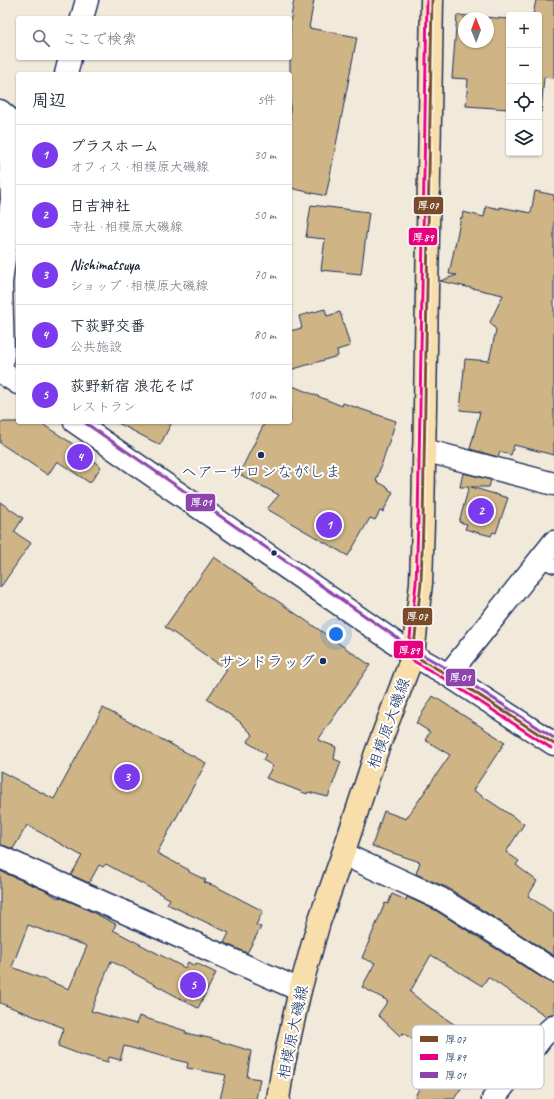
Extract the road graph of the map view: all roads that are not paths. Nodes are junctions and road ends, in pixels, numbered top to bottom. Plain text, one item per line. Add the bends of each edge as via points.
1 (87, 0) edge
2 (432, 0) edge
3 (83, 16) edge
4 (70, 60) edge
5 (66, 72) edge
6 (9, 116) edge
7 (6, 375) edge
8 (78, 424) edge
9 (424, 450) junction
10 (554, 484) edge
11 (554, 542) edge
12 (547, 563) edge
13 (413, 655) junction
14 (448, 675) junction
15 (554, 744) edge
16 (343, 854) junction
17 (0, 857) edge
18 (554, 971) edge
19 (300, 990) junction
20 (554, 1026) edge
21 (544, 1035) edge
22 (501, 1089) edge
23 (278, 1099) edge
24 (493, 1099) edge

1 - 3 street
2 - 9 main road, 相模原大磯線
4 - 5 street
6 - 7 street via 12,199 1,283
8 - 13 street
9 - 10 street
9 - 13 main road, 相模原大磯線 via 421,583
11 - 12 street
12 - 14 street
13 - 14 street
13 - 16 main road, 相模原大磯線 via 376,753
14 - 15 street
16 - 18 street via 441,898
16 - 19 main road, 相模原大磯線 via 319,922
17 - 19 street
19 - 23 main road, 相模原大磯線
20 - 21 street
22 - 24 street

